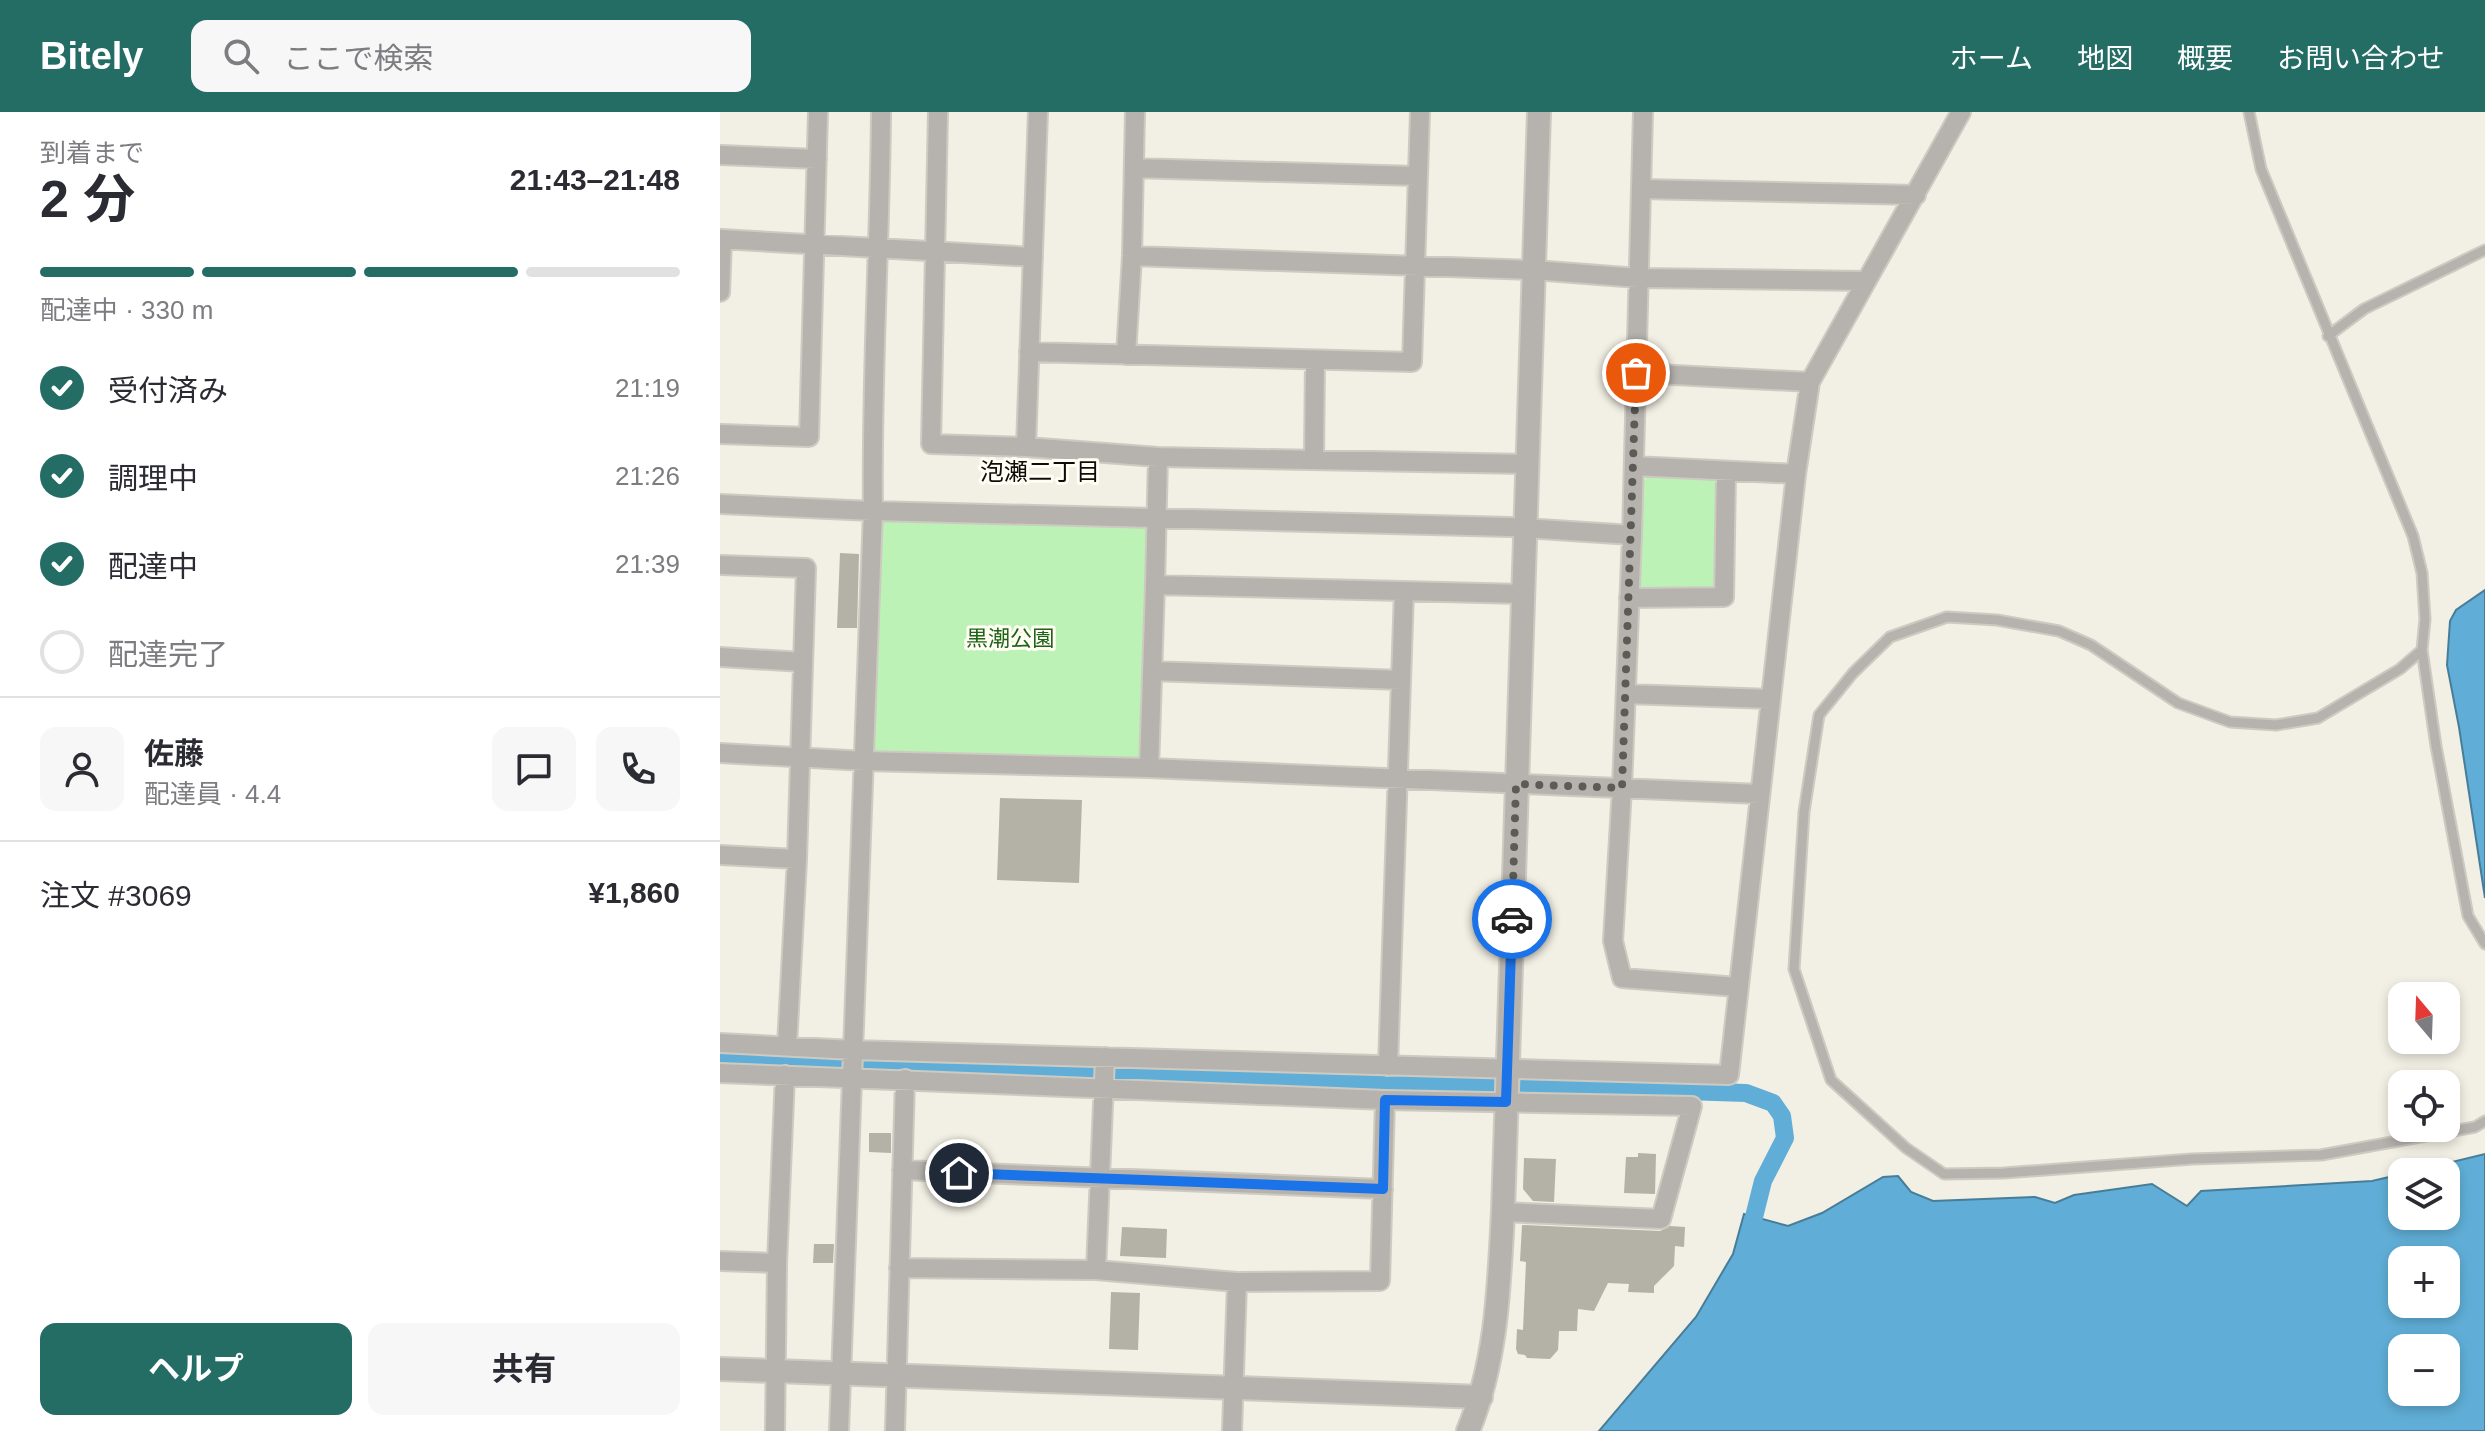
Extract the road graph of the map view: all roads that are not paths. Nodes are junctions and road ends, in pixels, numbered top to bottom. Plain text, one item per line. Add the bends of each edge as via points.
1 (818, 112) edge
2 (881, 112) edge
3 (938, 112) edge
4 (1038, 112) edge
5 (1135, 112) edge
6 (1420, 112) edge
7 (1539, 112) edge
8 (1643, 112) edge
9 (1961, 112) edge
10 (2249, 112) edge
11 (720, 155) edge
12 (817, 159) junction
13 (1134, 168) junction
14 (1417, 176) junction
15 (1641, 189) junction
16 (1916, 195) junction
17 (721, 239) edge
18 (816, 242) junction
19 (880, 246) junction
20 (935, 249) junction
21 (2485, 250) edge
22 (1132, 256) junction
23 (1033, 257) junction
24 (1414, 266) junction
25 (1534, 270) junction
26 (1638, 278) junction
27 (1866, 281) junction
28 (720, 292) edge
29 (2328, 336) junction
30 (1029, 352) junction
31 (1126, 355) junction
32 (1315, 360) junction
33 (1636, 373) junction
34 (1810, 382) junction
35 (720, 434) edge
36 (1026, 447) junction
37 (1158, 457) junction
38 (1314, 460) junction
39 (1527, 464) junction
40 (1634, 466) junction
41 (1726, 471) junction
42 (1796, 474) junction
43 (720, 504) edge
44 (873, 511) junction
45 (1156, 519) junction
46 (1525, 527) junction
47 (1632, 535) junction
48 (720, 565) edge
49 (1155, 585) junction
50 (1404, 591) junction
51 (1523, 594) junction
52 (1629, 598) junction
53 (2422, 650) junction
54 (720, 657) edge
55 (803, 662) junction
56 (1152, 671) junction
57 (1401, 680) junction
58 (1626, 694) junction
59 (1771, 699) junction
60 (720, 753) edge
61 (800, 757) junction
62 (865, 761) junction
63 (1149, 768) junction
64 (1398, 779) junction
65 (1516, 784) junction
66 (1622, 788) junction
67 (1760, 794) junction
68 (720, 855) edge
69 (797, 859) junction
70 (2485, 944) edge
71 (1738, 987) junction
72 (720, 1043) edge
73 (787, 1046) junction
74 (853, 1050) junction
75 (1105, 1057) junction
76 (1388, 1066) junction
77 (720, 1073) edge
78 (785, 1075) junction
79 (852, 1077) junction
80 (905, 1079) junction
81 (1506, 1085) junction
82 (1103, 1087) junction
83 (1385, 1100) junction
84 (2485, 1121) edge
85 (902, 1170) junction
86 (1099, 1178) junction
87 (1383, 1189) junction
88 (1503, 1212) junction
89 (720, 1261) edge
90 (777, 1263) junction
91 (899, 1268) junction
92 (1096, 1270) junction
93 (1237, 1282) junction
94 (720, 1369) edge
95 (777, 1371) junction
96 (841, 1374) junction
97 (896, 1376) junction
98 (1235, 1388) junction
99 (1481, 1397) junction
100 (775, 1431) edge
101 (839, 1431) edge
102 (895, 1431) edge
103 (1232, 1431) edge
104 (1468, 1431) edge

1 - 12 street
2 - 19 street
3 - 20 street
4 - 23 street
5 - 13 street
6 - 14 street
7 - 25 street
8 - 15 street
9 - 16 street
10 - 29 lane via 2261,169
11 - 12 street
12 - 18 street
13 - 14 street
13 - 22 street
14 - 24 street
15 - 16 street
15 - 26 street
16 - 27 street
17 - 18 street
17 - 28 street
18 - 19 street
18 - 35 street via 809,437
19 - 20 street
19 - 44 street
20 - 23 street
20 - 36 street via 931,444
21 - 29 lane via 2364,309
22 - 24 street
22 - 31 street
23 - 30 street
24 - 25 street
24 - 32 street via 1412,362
25 - 26 street
25 - 39 street
26 - 27 street
26 - 33 street
27 - 34 street
29 - 53 lane via 2413,536 2422,573
30 - 31 street
30 - 36 street
31 - 32 street
32 - 38 street
33 - 34 street
33 - 40 street
34 - 42 street
36 - 37 street
37 - 38 street
37 - 45 street
38 - 39 street
39 - 46 street
40 - 41 street
40 - 47 street
41 - 42 street
41 - 52 street via 1724,597
42 - 59 street
43 - 44 street
44 - 45 street
44 - 62 street
45 - 46 street
45 - 49 street
46 - 47 street
46 - 51 street
47 - 52 street
48 - 55 street via 806,568
49 - 50 street
49 - 56 street
50 - 51 street
50 - 57 street
51 - 65 street
52 - 58 street
53 - 70 lane via 2468,916
53 - 84 lane via 2318,718 2276,725 2230,722 2178,703 2091,645 2059,631 1947,617 1890,637 1819,715 1804,812 1794,969 1831,1080 1906,1148 1944,1174 2321,1155
54 - 55 street
55 - 61 street
56 - 57 street
56 - 63 street
57 - 64 street
58 - 59 street
58 - 66 street
59 - 67 street
60 - 61 street
61 - 62 street
61 - 69 street
62 - 63 street
62 - 74 street
63 - 64 street
64 - 65 street
64 - 76 street
65 - 66 street
65 - 81 street
66 - 67 street
66 - 71 street via 1613,941 1622,978
67 - 71 street
68 - 69 street
69 - 73 street
71 - 81 street via 1729,1075
72 - 73 street
73 - 74 street
74 - 75 street
74 - 79 street
75 - 76 street
75 - 82 street
76 - 81 street
77 - 78 street
78 - 79 street
78 - 90 street
79 - 80 street
79 - 96 street
80 - 82 street
80 - 85 street
81 - 83 street
81 - 88 street
81 - 88 street via 1692,1106 1661,1219
82 - 83 street
82 - 86 street
83 - 87 street
85 - 86 street
85 - 91 street
86 - 87 street
86 - 92 street
87 - 93 street via 1380,1281
88 - 99 street via 1492,1352
89 - 90 street
90 - 95 street
91 - 92 street
91 - 97 street
92 - 93 street
93 - 98 street
94 - 95 street
95 - 96 street
95 - 100 street
96 - 97 street
96 - 101 street
97 - 98 street
97 - 102 street
98 - 99 street
98 - 103 street
99 - 104 street

